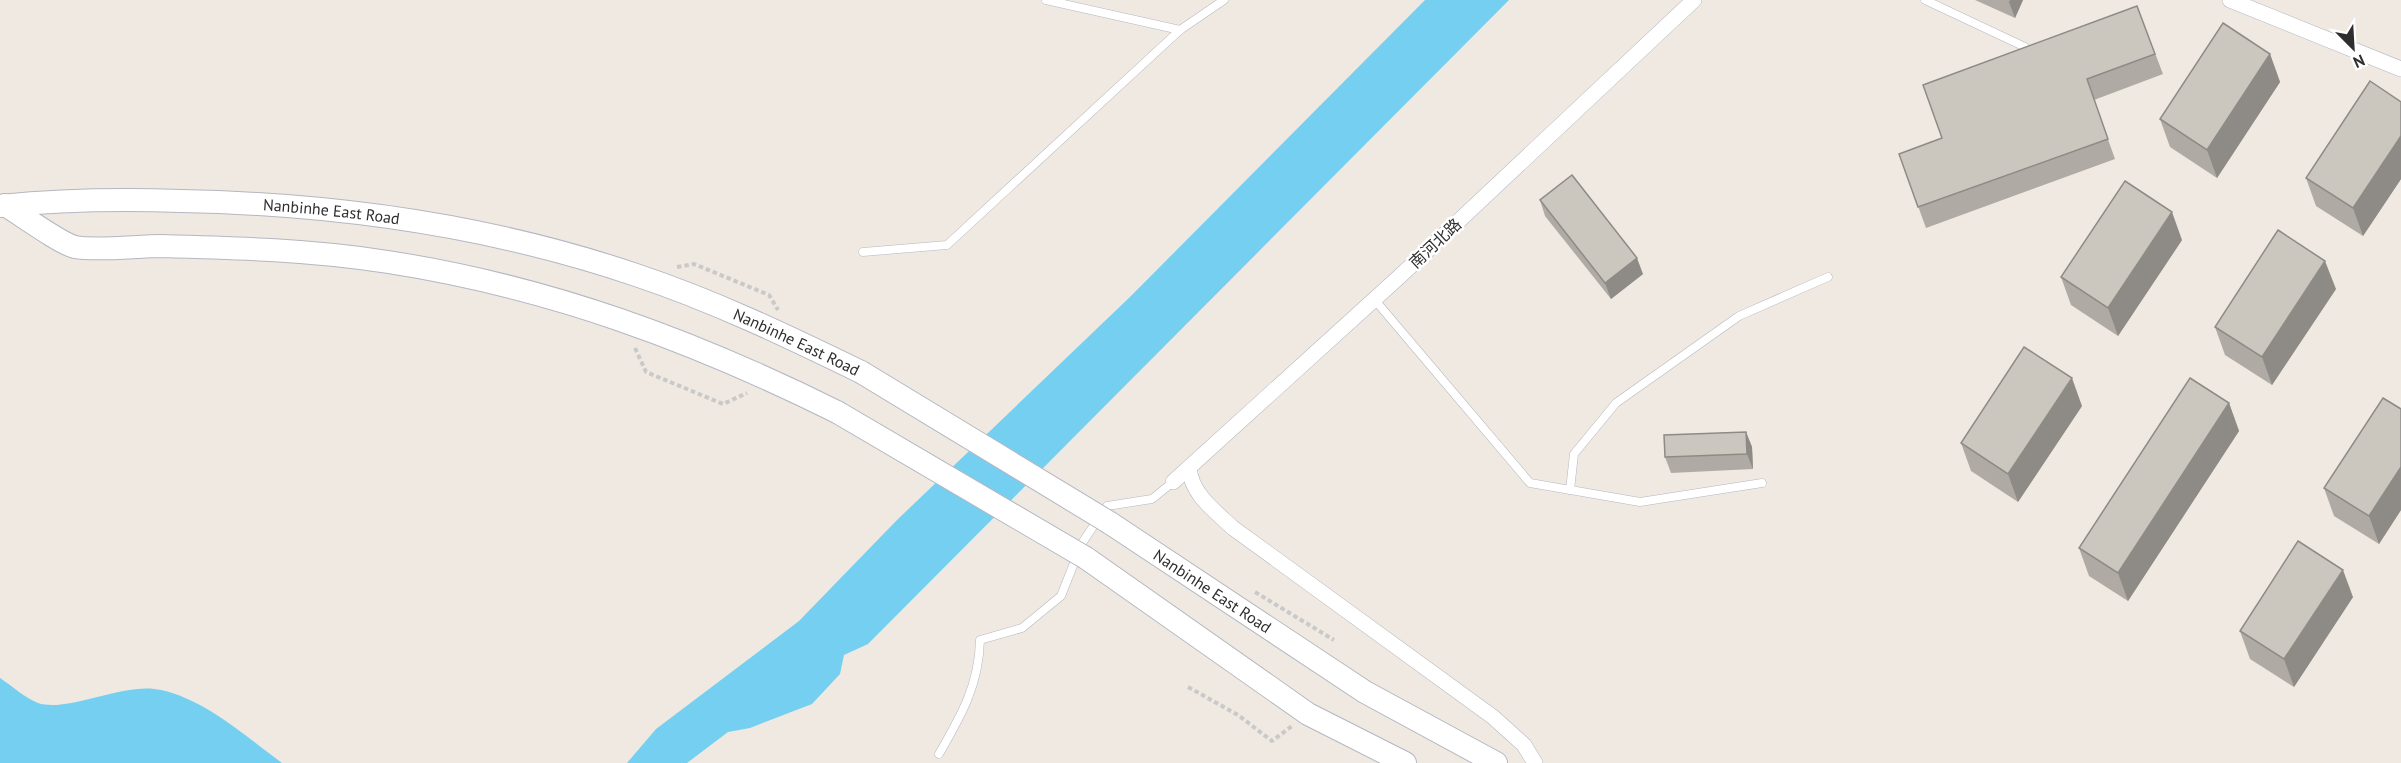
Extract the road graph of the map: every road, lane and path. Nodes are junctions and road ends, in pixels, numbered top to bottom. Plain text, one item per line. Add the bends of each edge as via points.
1 (1046, 0) edge
2 (1224, 0) edge
3 (1694, 0) edge
4 (1925, 0) edge
5 (2230, 0) edge
6 (1180, 30) junction
7 (2025, 47) edge
8 (2401, 69) edge
9 (3, 205) edge
10 (863, 252) dead end
11 (1828, 276) dead end
12 (1374, 299) junction
13 (620, 318) junction
14 (775, 381) junction
15 (1189, 468) junction
16 (1173, 482) joint
17 (1762, 483) dead end
18 (1570, 490) junction
19 (1252, 590) dead end
20 (1334, 640) dead end
21 (1188, 687) dead end
22 (1272, 741) dead end
23 (939, 754) dead end
24 (1405, 763) edge
25 (1496, 763) edge
26 (1535, 763) edge

1 - 6 lane
2 - 6 lane
3 - 12 street, 南河北路
4 - 7 lane
5 - 8 street
6 - 10 lane via 947,245
9 - 13 main road via 74,247 266,249 386,261 505,285
9 - 25 main road, Nanbinhe East Road, bridge via 140,200 362,212 455,227 635,274 751,319 861,372 1110,523 1365,692
11 - 18 lane via 1739,316 1616,403 1574,454
12 - 15 street, 南河北路
12 - 18 lane via 1530,483
13 - 14 main road
13 - 14 path via 646,372 723,404
14 - 24 main road, bridge via 837,412 1086,558 1308,714
15 - 16 street, 南河北路
15 - 26 street via 1191,482 1200,496 1233,528 1493,717 1524,746
16 - 23 lane via 1152,499 1107,506 1082,543 1060,597 1022,628 980,640 979,667 962,712
17 - 18 lane via 1640,502
19 - 20 path
21 - 22 path via 1238,715

